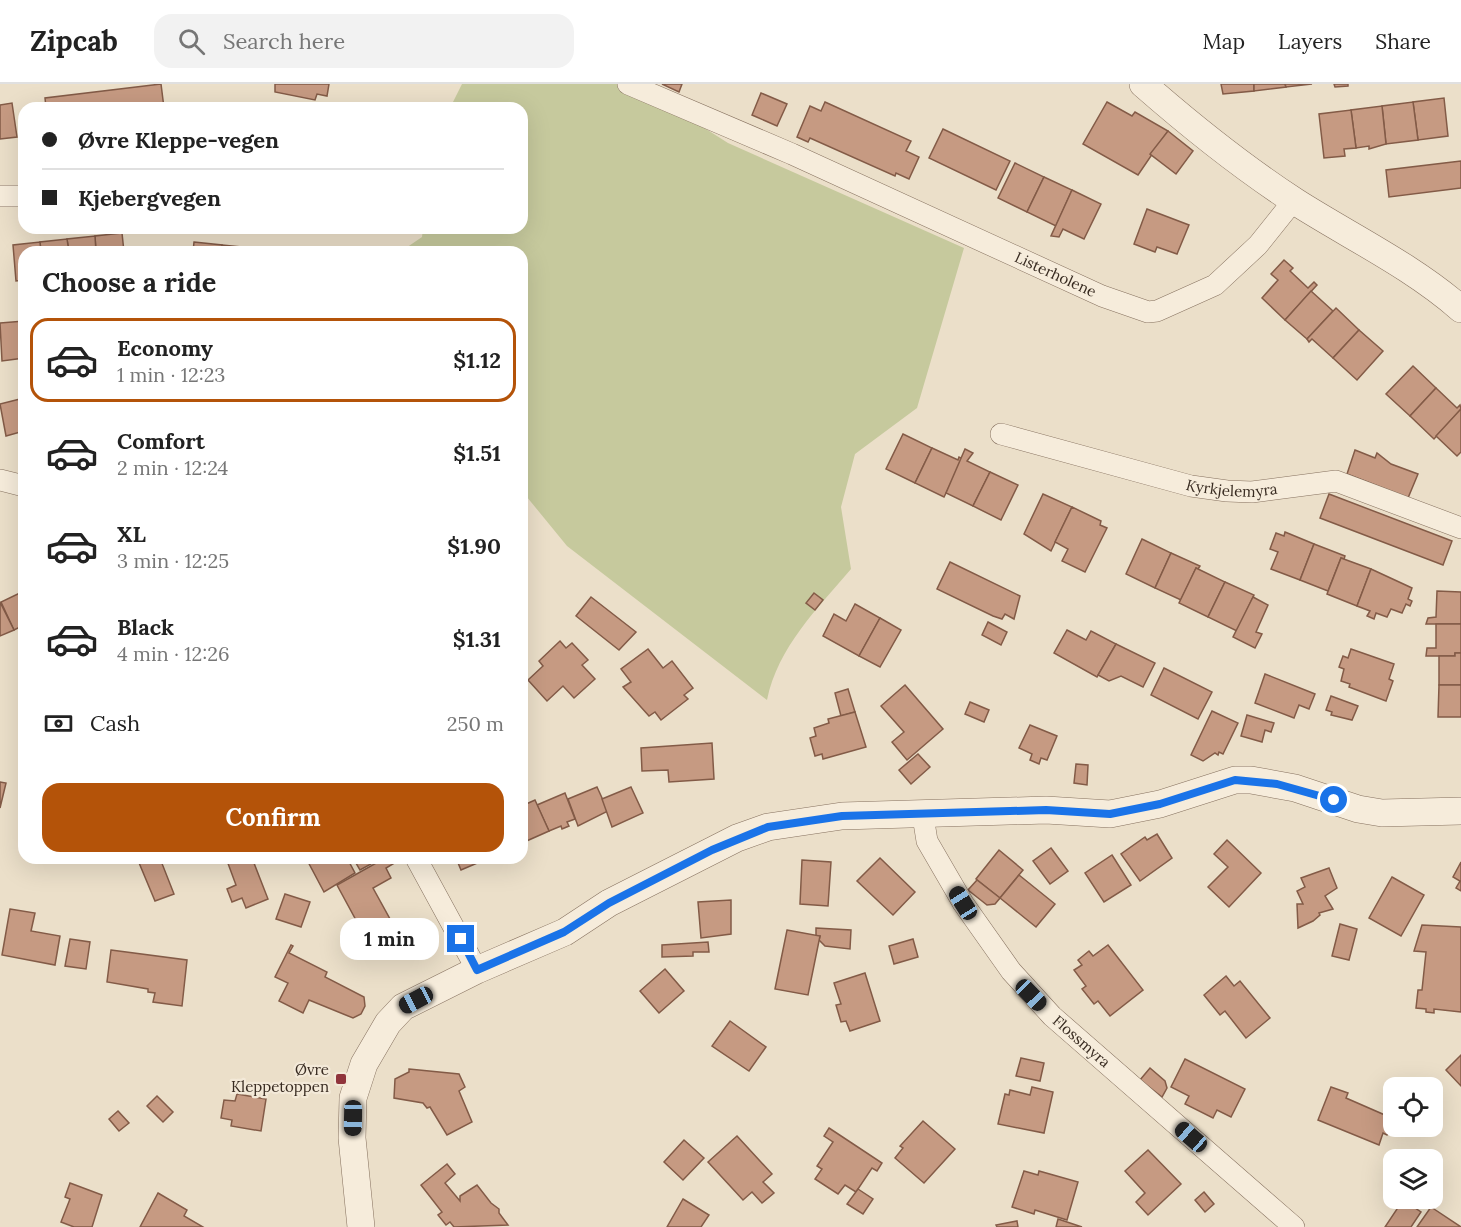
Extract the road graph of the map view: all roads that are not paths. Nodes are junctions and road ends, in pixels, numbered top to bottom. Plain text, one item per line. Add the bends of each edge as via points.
1 (628, 84) edge
2 (1143, 84) edge
3 (0, 196) edge
4 (18, 196) edge
5 (1294, 200) junction
6 (1461, 309) edge
7 (1001, 434) dead end
8 (0, 480) edge
9 (18, 484) edge
10 (1461, 528) edge
11 (1461, 811) edge
12 (923, 816) junction
13 (419, 864) edge
14 (477, 970) junction
15 (361, 1227) edge
16 (1294, 1227) edge

1 - 5 street, Listerholene via 792,154 1051,274 1148,312 1170,308 1215,285 1258,245
2 - 5 street via 1246,167
3 - 4 street
5 - 6 street via 1424,279
7 - 10 street, Kyrkjelemyra via 1180,483 1227,491 1252,492 1336,481
8 - 9 street
11 - 12 street via 1382,813 1295,788 1235,780 1160,804 1110,814 1046,810
12 - 14 street via 842,816 768,827 712,850 609,903 564,932
12 - 16 street, Flossmyra via 927,841 935,858 1031,995
13 - 14 street
14 - 15 street via 403,1007 388,1023 364,1064 353,1098 352,1128

